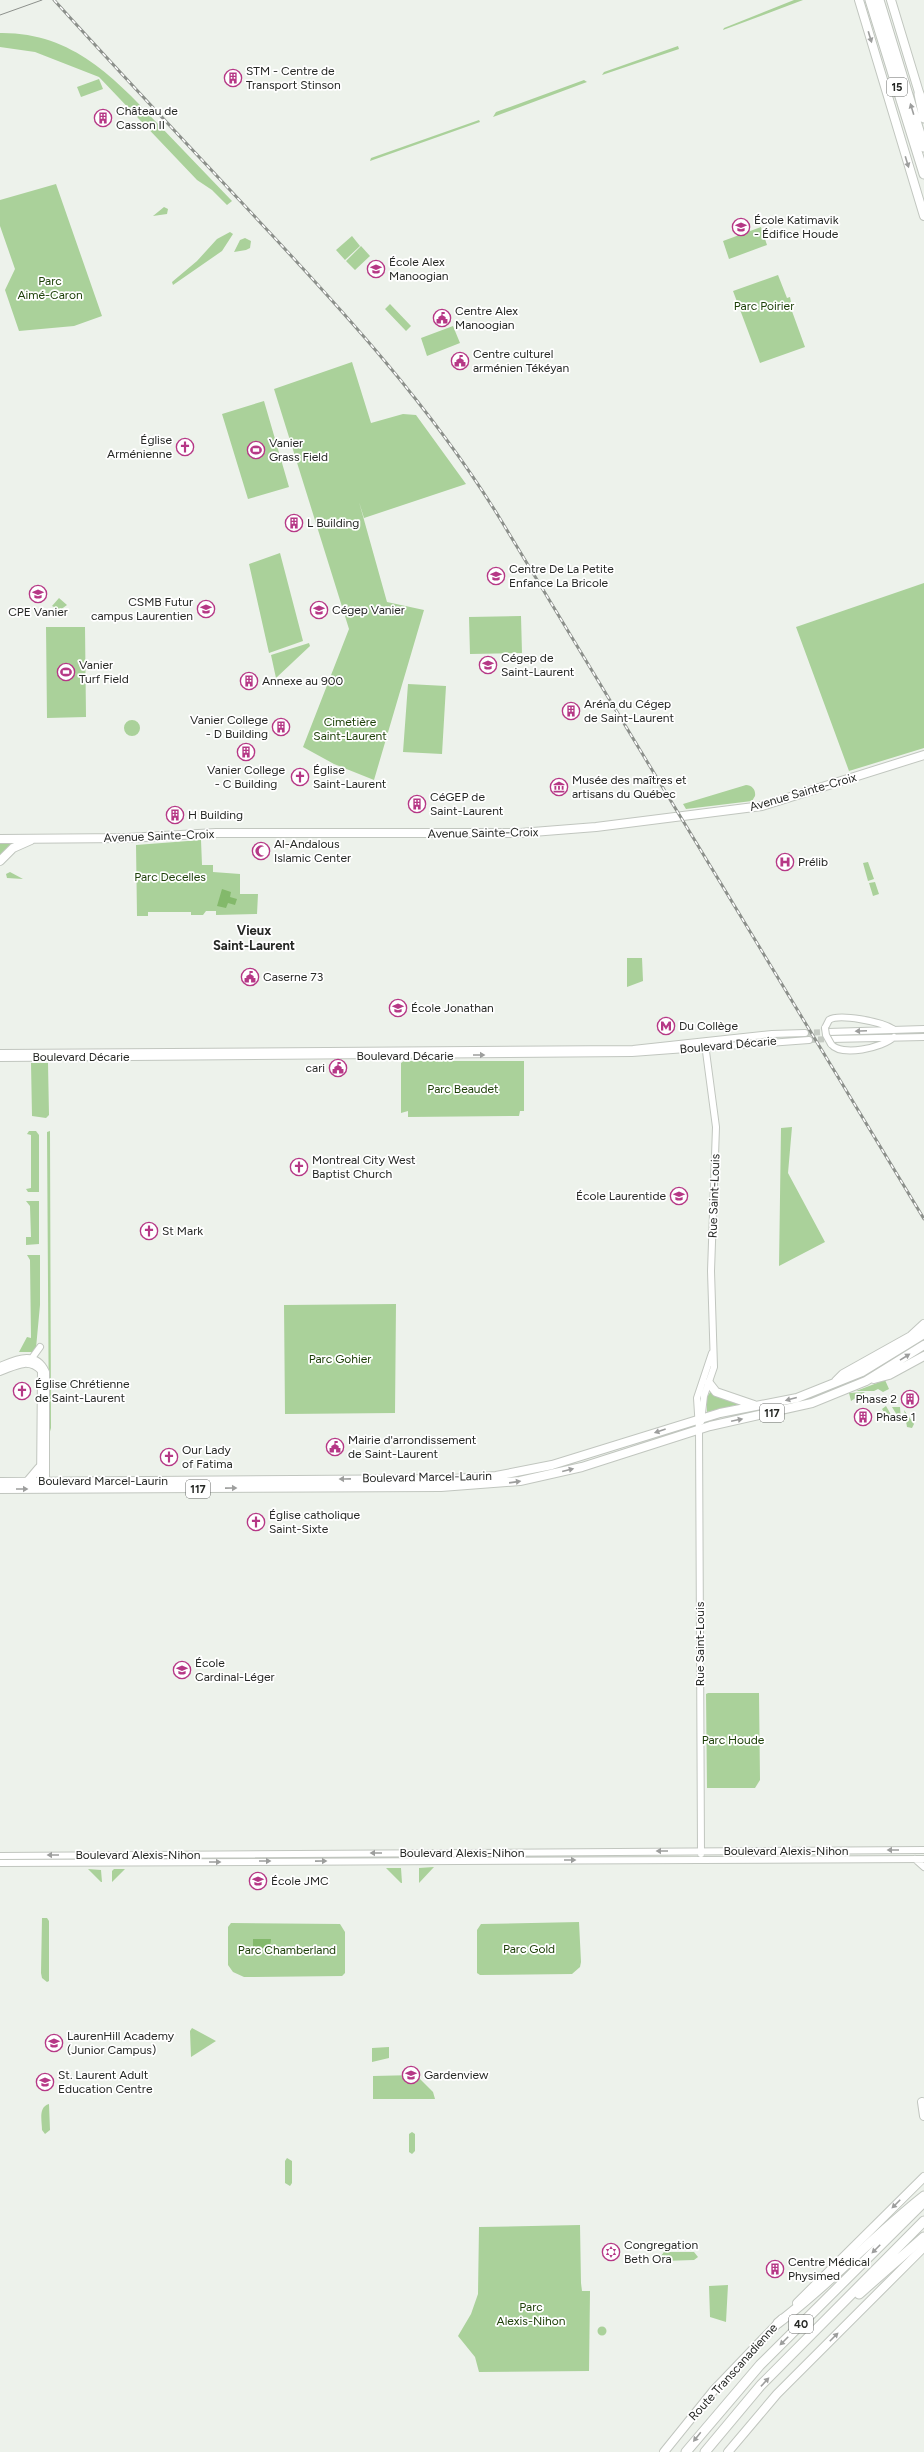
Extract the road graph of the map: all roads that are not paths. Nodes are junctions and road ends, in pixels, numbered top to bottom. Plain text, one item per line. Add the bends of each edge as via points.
1 (859, 0) edge
2 (870, 0) edge
3 (879, 0) edge
4 (891, 0) edge
5 (919, 94) junction
6 (924, 108) edge
7 (924, 118) edge
8 (924, 147) edge
9 (924, 174) edge
10 (924, 216) edge
11 (924, 755) edge
12 (0, 839) edge
13 (33, 839) junction
14 (0, 861) edge
15 (924, 1029) edge
16 (826, 1030) junction
17 (894, 1030) junction
18 (805, 1033) tunnel mouth
19 (894, 1037) junction
20 (924, 1038) edge
21 (831, 1039) tunnel mouth
22 (704, 1040) junction
23 (809, 1040) tunnel mouth
24 (705, 1048) junction
25 (0, 1053) edge
26 (27, 1055) junction
27 (0, 1058) edge
28 (924, 1324) edge
29 (924, 1334) edge
30 (924, 1345) edge
31 (40, 1347) dead end
32 (712, 1353) junction
33 (924, 1356) edge
34 (32, 1358) junction
35 (0, 1366) edge
36 (0, 1372) edge
37 (43, 1372) junction
38 (866, 1381) junction
39 (709, 1383) junction
40 (833, 1384) junction
41 (757, 1406) junction
42 (699, 1419) junction
43 (699, 1429) junction
44 (39, 1450) junction
45 (46, 1451) junction
46 (39, 1468) junction
47 (28, 1481) junction
48 (0, 1482) edge
49 (43, 1485) junction
50 (0, 1489) edge
51 (924, 1850) edge
52 (701, 1851) junction
53 (0, 1856) edge
54 (924, 1858) edge
55 (702, 1859) junction
56 (915, 1859) junction
57 (0, 1863) edge
58 (924, 1867) edge
59 (924, 2108) edge
60 (924, 2116) edge
61 (924, 2177) edge
62 (924, 2196) edge
63 (924, 2202) edge
64 (924, 2221) edge
65 (924, 2237) edge
66 (924, 2247) edge
67 (778, 2322) junction
68 (807, 2339) junction
69 (664, 2452) edge
70 (686, 2452) edge
71 (705, 2452) edge
72 (728, 2452) edge

1 -> 10 main road
2 - 9 highway, 15
8 -> 3 highway, 15
4 - 5 main road
5 - 6 main road
5 - 7 highway
11 - 13 main road, Avenue Sainte-Croix via 767,804 605,826 520,833 216,833
12 - 13 main road, Avenue Sainte-Croix
13 - 14 main road, Avenue Sainte-Croix via 13,848
15 - 17 street
17 -> 16 street
16 - 17 street via 829,1020 838,1017 885,1024
16 - 19 street, bridge via 828,1039 838,1050 846,1051 872,1046
18 - 22 street, Boulevard Décarie
19 - 20 street
19 - 21 street
22 - 24 street, Rue Saint-Louis
22 - 26 street, Boulevard Décarie via 633,1049
23 - 24 street, Boulevard Décarie
26 -> 24 street, Boulevard Décarie via 520,1055 642,1053
24 - 32 street, Rue Saint-Louis via 716,1127
25 - 26 street, Boulevard Décarie
26 - 27 street, Boulevard Décarie
28 - 40 main road via 911,1336 843,1374
29 - 40 main road, Boulevard Marcel-Laurin / 117 via 873,1366
38 -> 30 main road, Boulevard Marcel-Laurin / 117
31 - 34 street
32 - 39 street, Rue Saint-Louis via 714,1366
32 - 42 street, Rue Saint-Louis via 697,1396
33 - 38 main road via 889,1375
34 - 35 street via 16,1358
34 - 37 street via 41,1363
36 - 37 street via 24,1364 33,1364
37 - 44 street
37 - 45 street
43 -> 38 main road, Boulevard Marcel-Laurin / 117 via 799,1407
39 - 41 main road via 716,1392
39 - 42 street, Rue Saint-Louis
40 -> 41 main road, Boulevard Marcel-Laurin / 117 via 791,1399
41 - 42 main road, Boulevard Marcel-Laurin / 117
42 - 43 street, Rue Saint-Louis
42 -> 49 main road, Boulevard Marcel-Laurin / 117 via 576,1459 487,1477
49 -> 43 main road, Boulevard Marcel-Laurin / 117 via 158,1490 493,1484 582,1467
43 - 52 street, Rue Saint-Louis
44 - 45 street
44 - 46 street
45 - 49 street
46 - 47 main road
46 - 49 street
47 - 48 main road, Boulevard Marcel-Laurin / 117
47 - 49 main road, Boulevard Marcel-Laurin / 117
50 -> 49 main road, Boulevard Marcel-Laurin / 117
51 -> 52 street, Boulevard Alexis-Nihon
52 -> 53 street, Boulevard Alexis-Nihon
52 - 55 street, Rue Saint-Louis
54 - 56 street, Boulevard Alexis-Nihon
55 - 56 street, Boulevard Alexis-Nihon
57 -> 55 street, Boulevard Alexis-Nihon
56 - 58 street
59 - 60 main road via 922,2102
61 -> 67 main road, Route Transcanadienne
62 - 67 highway via 812,2297
63 -> 70 highway, 40 via 760,2365
64 - 68 highway, 40
65 - 68 highway
72 -> 66 main road via 774,2397
67 - 69 main road, Route Transcanadienne via 718,2386
71 -> 68 highway, 40 via 747,2400

